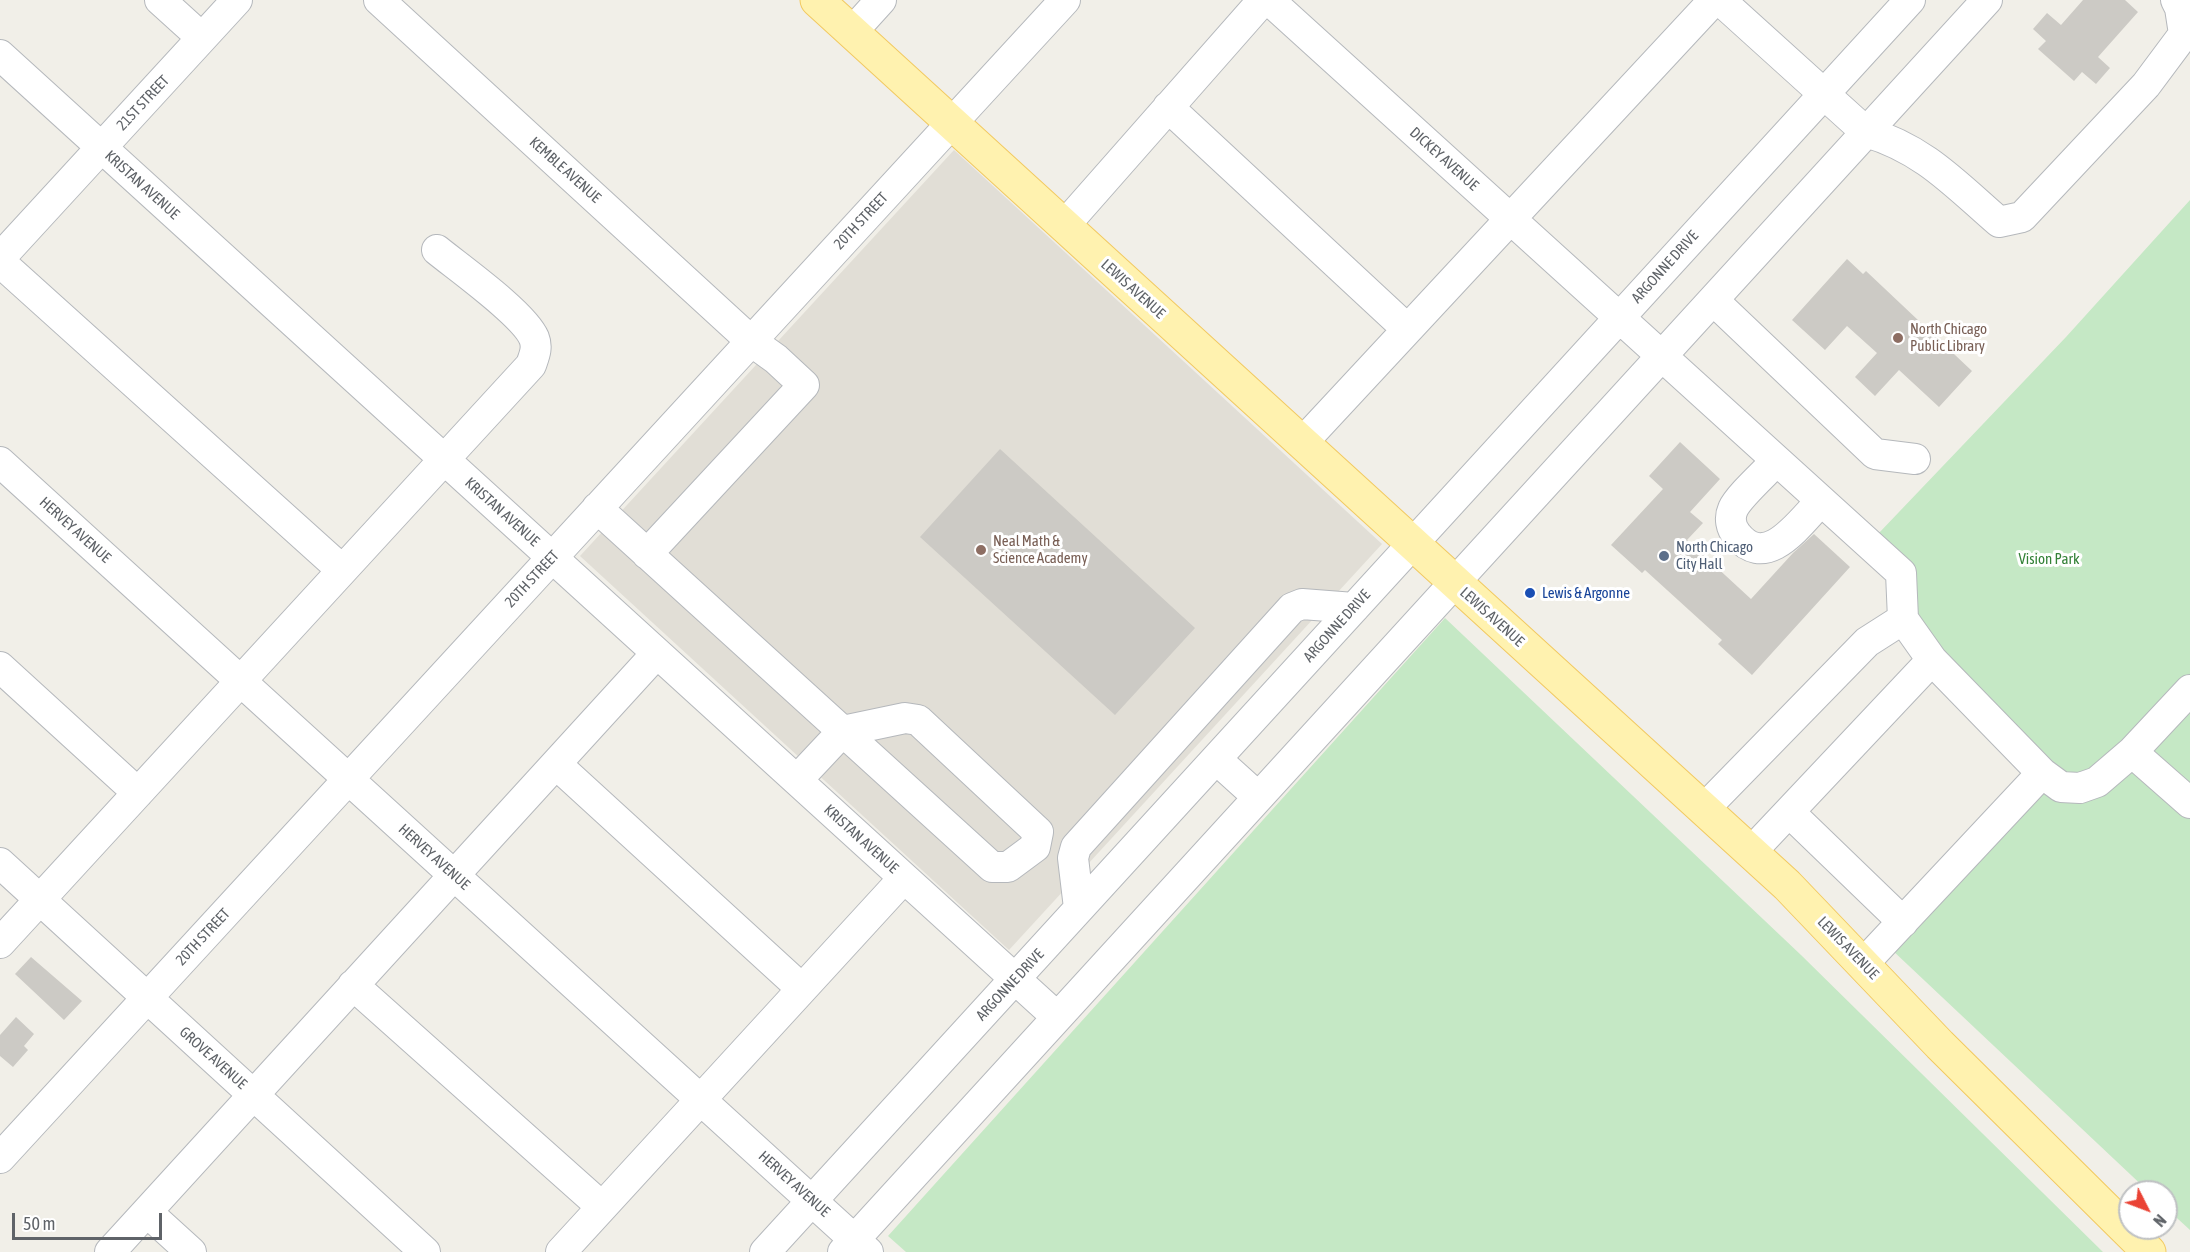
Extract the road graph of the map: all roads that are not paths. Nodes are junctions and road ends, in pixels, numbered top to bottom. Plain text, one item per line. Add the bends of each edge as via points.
1 (160, 0) edge
2 (237, 0) edge
3 (379, 0) edge
4 (817, 0) edge
5 (881, 0) edge
6 (1263, 0) edge
7 (1269, 0) edge
8 (1714, 0) edge
9 (1720, 0) edge
10 (1910, 0) edge
11 (1987, 0) edge
12 (2176, 0) edge
13 (1049, 5) edge
14 (852, 32) junction
15 (202, 38) junction
16 (0, 55) edge
17 (1824, 94) junction
18 (1168, 107) junction
19 (951, 123) junction
20 (1866, 132) junction
21 (102, 147) junction
22 (1510, 219) junction
23 (1064, 226) junction
24 (437, 250) dead end
25 (0, 260) edge
26 (1713, 300) junction
27 (1619, 318) junction
28 (1407, 329) junction
29 (751, 341) junction
30 (1661, 356) junction
31 (1302, 443) junction
32 (444, 459) junction
33 (1915, 459) dead end
34 (1776, 460) junction
35 (0, 462) edge
36 (1821, 501) junction
37 (597, 508) junction
38 (1412, 544) junction
39 (647, 554) junction
40 (552, 558) junction
41 (342, 570) junction
42 (1454, 582) junction
43 (1354, 608) junction
44 (1903, 619) junction
45 (657, 653) junction
46 (1932, 660) junction
47 (0, 667) edge
48 (240, 681) junction
49 (2190, 690) edge
50 (843, 731) junction
51 (2132, 752) junction
52 (1216, 759) junction
53 (556, 764) junction
54 (2042, 773) junction
55 (348, 779) junction
56 (797, 780) junction
57 (138, 793) junction
58 (1257, 797) junction
59 (2190, 803) edge
60 (1704, 809) junction
61 (1789, 812) junction
62 (1751, 852) junction
63 (0, 863) edge
64 (454, 876) junction
65 (904, 878) junction
66 (40, 900) junction
67 (1079, 908) junction
68 (1903, 922) junction
69 (0, 943) edge
70 (1863, 964) junction
71 (1015, 979) junction
72 (354, 985) junction
73 (802, 989) junction
74 (147, 998) junction
75 (1057, 1017) junction
76 (254, 1095) junction
77 (701, 1100) junction
78 (0, 1158) edge
79 (812, 1201) junction
80 (602, 1207) junction
81 (147, 1212) junction
82 (855, 1248) edge
83 (110, 1252) edge
84 (192, 1252) edge
85 (425, 1252) edge
86 (561, 1252) edge
87 (765, 1252) edge
88 (2149, 1252) edge

1 - 15 street
2 - 15 street, 21ST STREET
3 - 29 street, KEMBLE AVENUE
4 - 14 main road, LEWIS AVENUE
5 - 14 street
6 - 18 street
7 - 22 street, DICKEY AVENUE
8 - 22 street
9 - 17 street
10 - 17 street, ARGONNE DRIVE
11 - 20 street
12 - 20 street via 2184,34 2146,85 2022,217 2000,222 1927,160 1890,139
13 - 19 street, 20TH STREET
14 - 19 main road, LEWIS AVENUE
15 - 21 street, 21ST STREET
16 - 21 street, KRISTAN AVENUE
17 - 20 street
17 - 27 street, ARGONNE DRIVE
18 - 23 street
18 - 28 street
19 - 23 main road, LEWIS AVENUE
19 - 29 street, 20TH STREET
20 - 26 street
21 - 25 street, 21ST STREET
21 - 32 street, KRISTAN AVENUE
22 - 27 street, DICKEY AVENUE
22 - 28 street
23 - 31 main road, LEWIS AVENUE
24 - 32 street via 513,312 534,338 536,350 524,375
25 - 41 street
26 - 30 street
26 - 33 street via 1875,454
27 - 30 street, DICKEY AVENUE
27 - 38 street, ARGONNE DRIVE
28 - 31 street
29 - 37 street, 20TH STREET
29 - 39 street, KEMBLE AVENUE via 804,385
30 - 34 street, DICKEY AVENUE
30 - 42 street
31 - 38 main road, LEWIS AVENUE
32 - 40 street, KRISTAN AVENUE
32 - 41 street
34 - 36 street, DICKEY AVENUE
34 - 36 street via 1733,507 1733,530 1741,540 1768,549 1780,544
35 - 48 street, HERVEY AVENUE
36 - 44 street, DICKEY AVENUE via 1900,573
37 - 39 street
37 - 40 street, 20TH STREET
38 - 42 main road, LEWIS AVENUE
38 - 43 street, ARGONNE DRIVE
39 - 50 street
40 - 45 street, KRISTAN AVENUE
40 - 55 street, 20TH STREET
41 - 48 street
42 - 58 street
42 - 60 main road, LEWIS AVENUE
43 - 52 street, ARGONNE DRIVE
43 - 67 street via 1302,604 1292,608 1076,847 1073,858
44 - 46 street
44 - 60 street via 1867,642
45 - 53 street
45 - 56 street, KRISTAN AVENUE
46 - 54 street
46 - 61 street
47 - 57 street
48 - 55 street, HERVEY AVENUE
48 - 57 street
49 - 51 street
50 - 50 street via 992,867 1008,867 1035,847 1038,832 918,720 905,718
50 - 56 street
51 - 54 street via 2097,782 2080,788 2061,787
51 - 59 street
52 - 58 street
52 - 67 street, ARGONNE DRIVE
53 - 64 street
53 - 73 street
54 - 68 street
55 - 64 street, HERVEY AVENUE
55 - 74 street, 20TH STREET
56 - 65 street, KRISTAN AVENUE
57 - 66 street
58 - 75 street
60 - 62 main road, LEWIS AVENUE
61 - 62 street
61 - 68 street
62 - 70 main road, LEWIS AVENUE
63 - 66 street, GROVE AVENUE
64 - 72 street
64 - 77 street, HERVEY AVENUE
65 - 71 street, KRISTAN AVENUE
65 - 73 street
66 - 69 street
66 - 74 street, GROVE AVENUE
67 - 71 street, ARGONNE DRIVE
68 - 70 street
70 - 88 main road, LEWIS AVENUE
71 - 75 street, KRISTAN AVENUE
71 - 79 street, ARGONNE DRIVE
72 - 76 street
72 - 80 street
73 - 77 street
74 - 76 street, GROVE AVENUE
74 - 78 street, 20TH STREET
75 - 82 street
76 - 81 street
76 - 85 street, GROVE AVENUE
77 - 79 street, HERVEY AVENUE
77 - 80 street
79 - 82 street, HERVEY AVENUE
79 - 87 street, ARGONNE DRIVE
80 - 86 street
81 - 83 street
81 - 84 street

